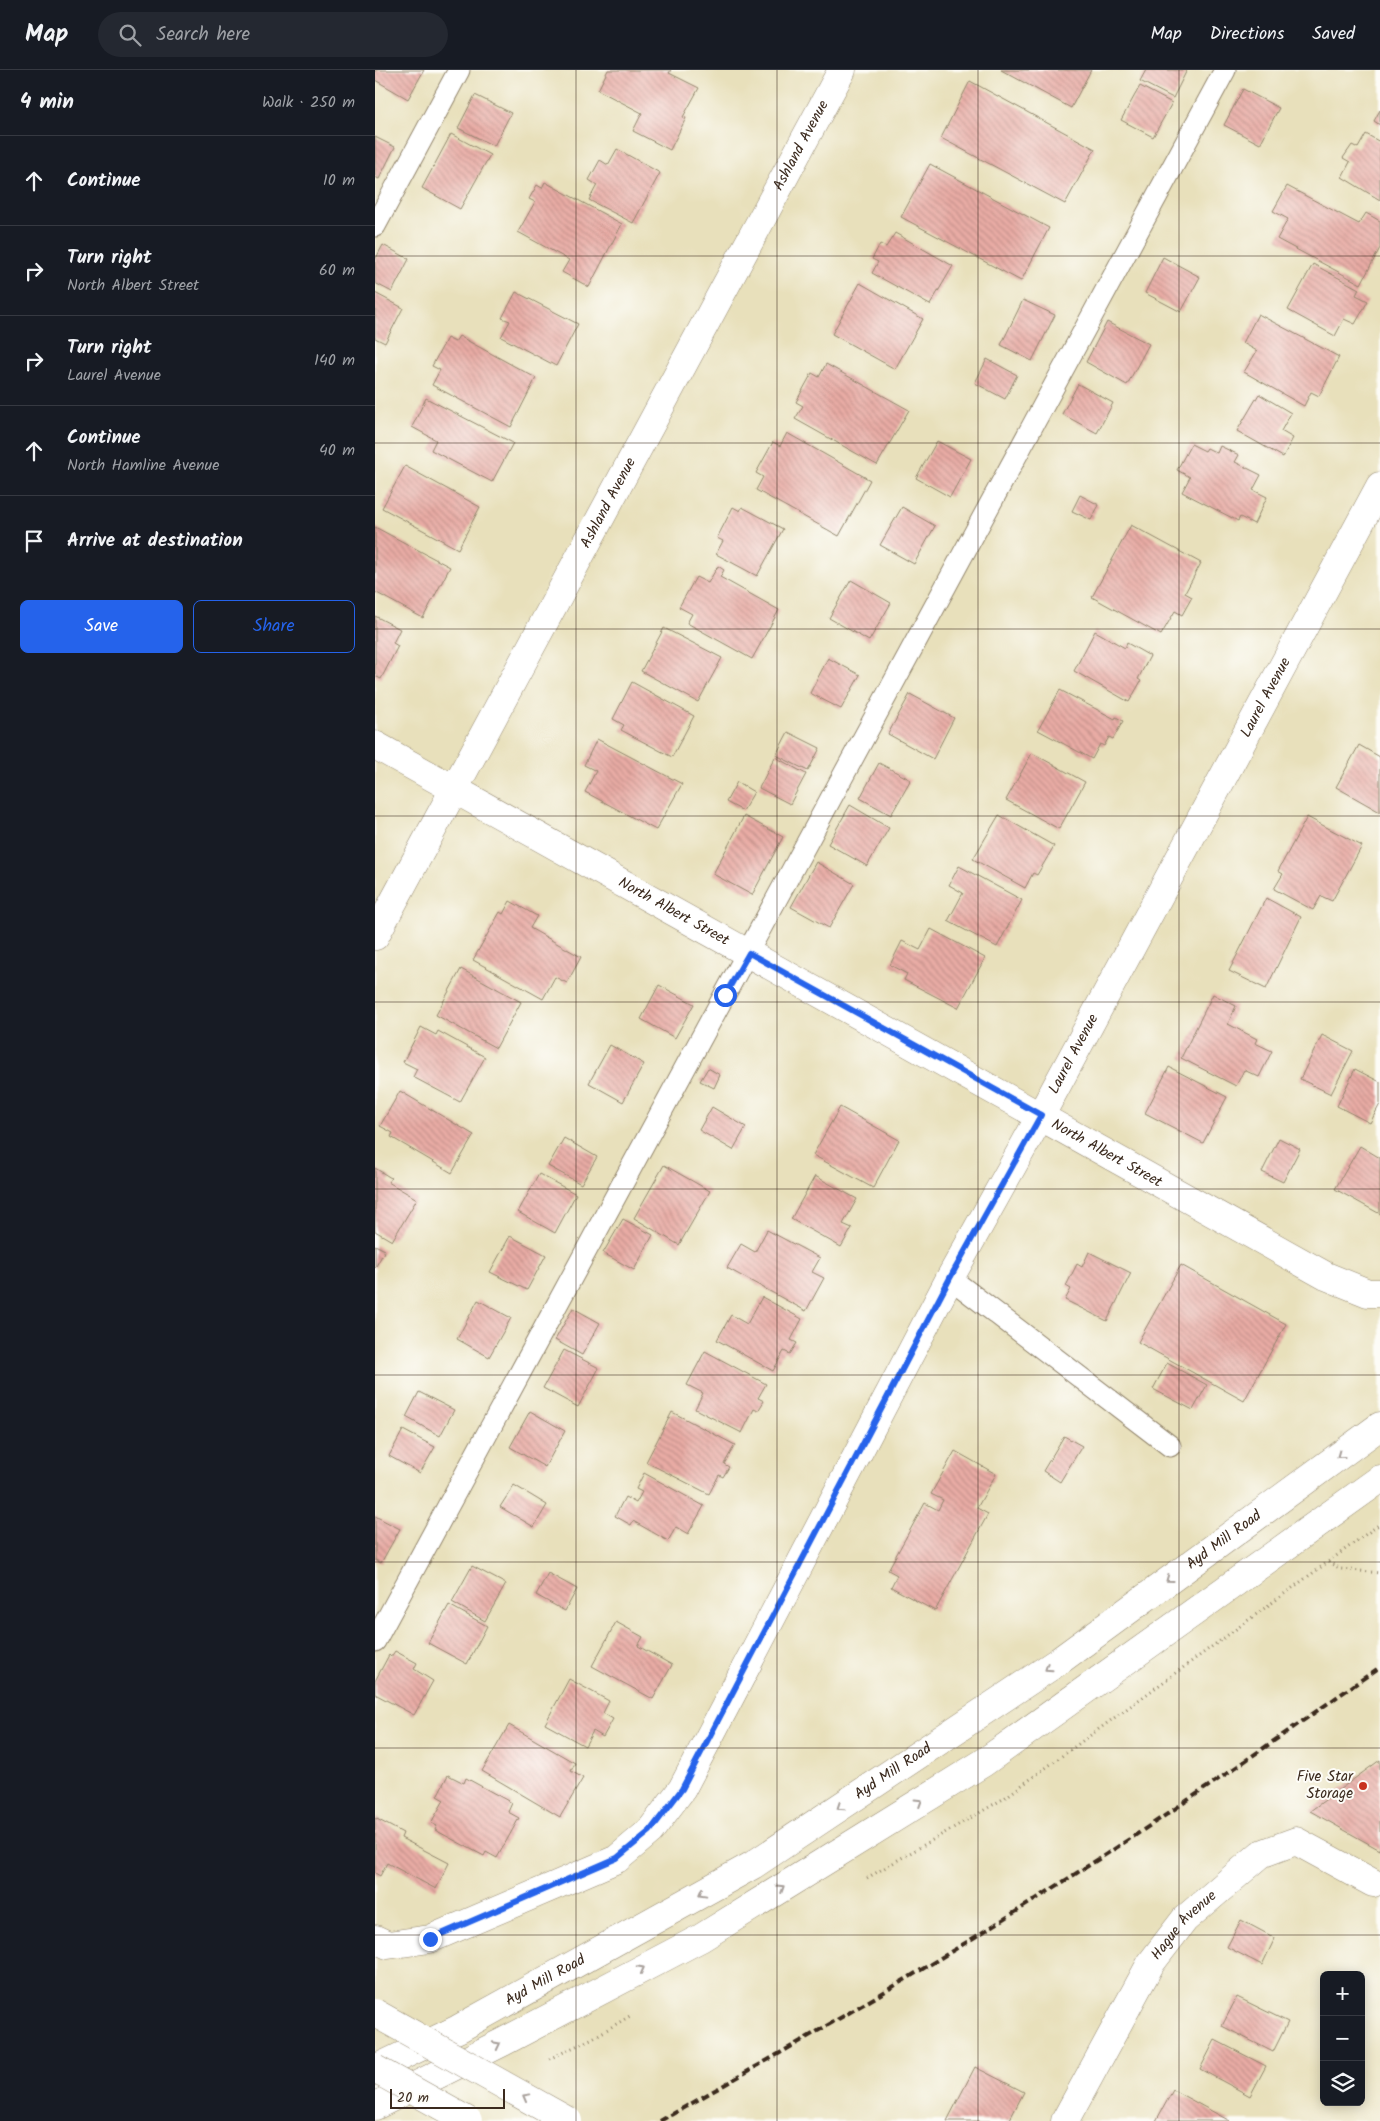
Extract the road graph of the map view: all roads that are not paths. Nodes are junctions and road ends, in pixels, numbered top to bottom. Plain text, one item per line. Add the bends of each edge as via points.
1 (459, 70) edge
2 (841, 70) edge
3 (1225, 70) edge
4 (375, 226) edge
5 (1380, 486) edge
6 (375, 745) edge
7 (455, 789) junction
8 (375, 936) edge
9 (749, 953) junction
10 (1041, 1115) junction
11 (950, 1278) junction
12 (1374, 1293) edge
13 (1380, 1426) edge
14 (1170, 1446) dead end
15 (1380, 1479) edge
16 (375, 1641) edge
17 (1373, 1883) dead end
18 (375, 1939) edge
19 (375, 2013) edge
20 (375, 2069) edge
21 (375, 2106) edge
22 (468, 2121) edge
23 (568, 2121) edge
24 (1065, 2121) edge

1 - 4 lane
2 - 7 street, Ashland Avenue
3 - 9 lane
5 - 10 street, Laurel Avenue
6 - 7 street, North Albert Street
7 - 8 street, Ashland Avenue
7 - 9 street, North Albert Street
9 - 10 street, North Albert Street
9 - 16 lane
10 - 11 street, Laurel Avenue
10 - 12 street, North Albert Street via 1326,1276
11 - 14 lane
11 - 18 street, Laurel Avenue via 682,1789 650,1831 617,1858 430,1939 387,1945
13 -> 20 street, Ayd Mill Road via 1059,1661 753,1865 458,2029
21 -> 15 street via 701,1938 975,1768
17 - 24 street, Hague Avenue via 1296,1841 1261,1854 1185,1919 1151,1963
23 -> 19 street, bridge
20 - 22 street, bridge

